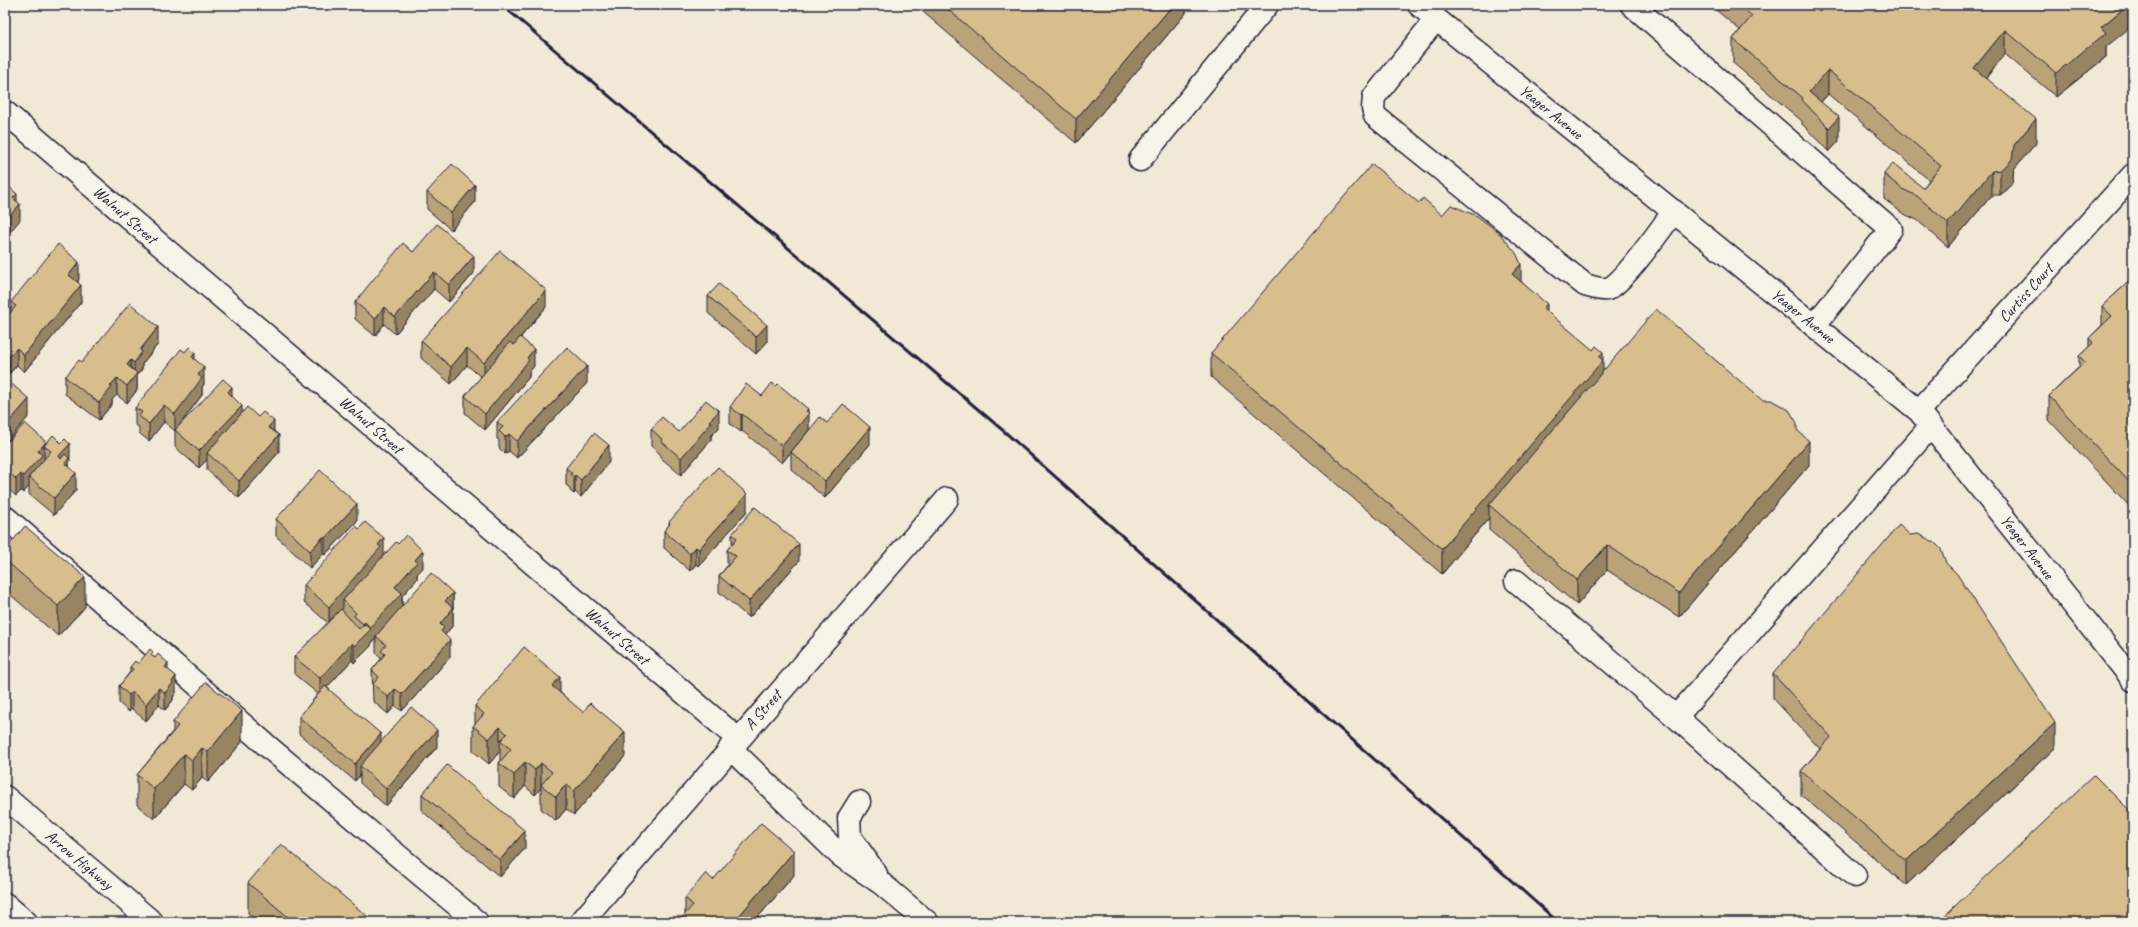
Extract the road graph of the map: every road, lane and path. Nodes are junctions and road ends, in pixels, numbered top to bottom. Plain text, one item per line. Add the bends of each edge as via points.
1 (1419, 5) edge
2 (1632, 5) edge
3 (1263, 6) edge
4 (1436, 20) junction
5 (5, 112) edge
6 (1140, 160) dead end
7 (2133, 175) edge
8 (1674, 212) junction
9 (1814, 326) junction
10 (1925, 418) junction
11 (947, 499) dead end
12 (5, 517) edge
13 (1516, 580) dead end
14 (2133, 680) edge
15 (1676, 717) junction
16 (734, 744) junction
17 (5, 797) edge
18 (859, 802) dead end
19 (1855, 876) dead end
20 (882, 884) junction
21 (5, 904) edge
22 (26, 922) edge
23 (152, 922) edge
24 (477, 922) edge
25 (581, 922) edge
26 (927, 922) edge

1 - 4 street, Yeager Avenue
2 - 9 street via 1891,229
3 - 6 street
4 - 8 street, Yeager Avenue
4 - 8 street via 1374,97 1375,116 1585,285 1607,289 1620,280
5 - 16 street, Walnut Street
7 - 10 street, Curtiss Court
8 - 9 street, Yeager Avenue
9 - 10 street, Yeager Avenue
10 - 14 street, Yeager Avenue
10 - 15 street, Curtiss Court
11 - 16 street, A Street
12 - 24 street via 272,750
13 - 15 street
15 - 19 street
16 - 20 street, Walnut Street via 840,856
16 - 25 street, A Street
17 - 23 street, Arrow Highway
18 - 20 street via 849,818 850,836
20 - 26 street
21 - 22 street

